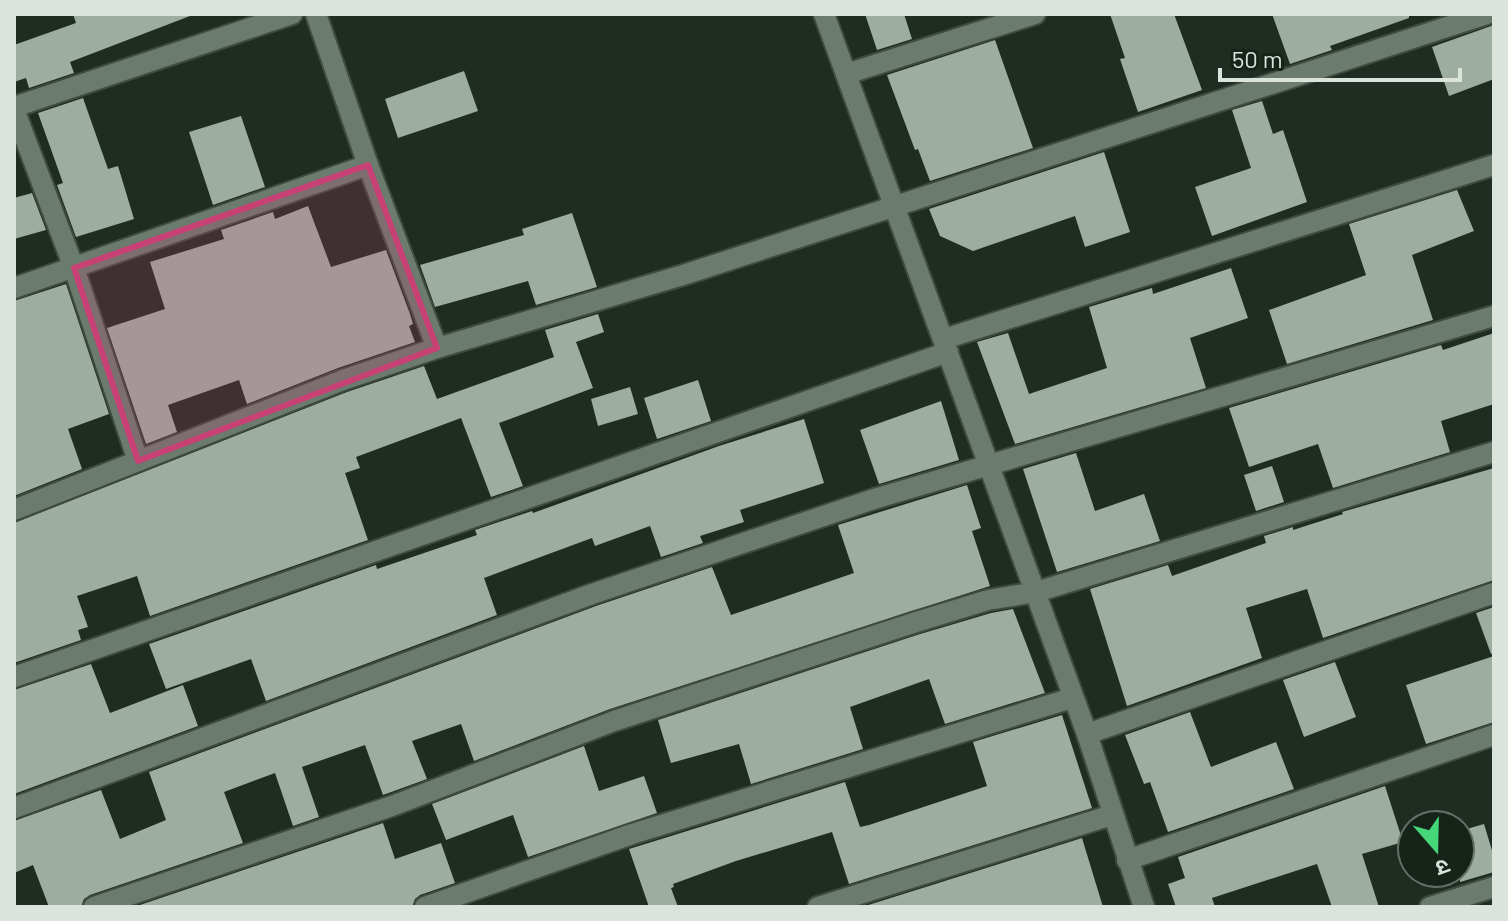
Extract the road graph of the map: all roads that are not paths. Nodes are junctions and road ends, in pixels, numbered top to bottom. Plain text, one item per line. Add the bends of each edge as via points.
1 (292, 14) edge
2 (316, 14) edge
3 (824, 14) edge
4 (1035, 14) edge
5 (1487, 14) edge
6 (846, 74) junction
7 (14, 108) edge
8 (368, 165) junction
9 (1494, 165) edge
10 (894, 204) junction
11 (74, 268) junction
12 (14, 288) edge
13 (1494, 316) edge
14 (946, 345) junction
15 (437, 348) junction
16 (1494, 452) edge
17 (138, 461) junction
18 (990, 466) junction
19 (14, 510) edge
20 (1036, 592) junction
21 (1494, 593) edge
22 (14, 677) edge
23 (1072, 698) junction
24 (1087, 734) junction
25 (1494, 735) edge
26 (14, 808) edge
27 (1112, 815) junction
28 (1127, 860) junction
29 (1494, 887) edge
30 (94, 907) edge
31 (425, 907) edge
32 (818, 907) edge
33 (1144, 907) edge
34 (1430, 907) edge

1 - 7 street
2 - 8 street
3 - 6 street
4 - 6 street
5 - 10 street
6 - 10 street
7 - 11 street
8 - 11 street
8 - 15 street
9 - 14 street
10 - 14 street
10 - 15 street via 683,275
11 - 12 street
11 - 17 street
13 - 18 street
14 - 18 street
14 - 22 street
15 - 17 street
16 - 20 street
17 - 19 street
18 - 20 street
18 - 26 street via 874,499 592,594
20 - 23 street
20 - 30 street via 928,618 614,721 392,806
21 - 24 street
23 - 24 street
23 - 31 street via 632,834
24 - 27 street
25 - 28 street
27 - 28 street
27 - 32 street
28 - 33 street
29 - 34 street

